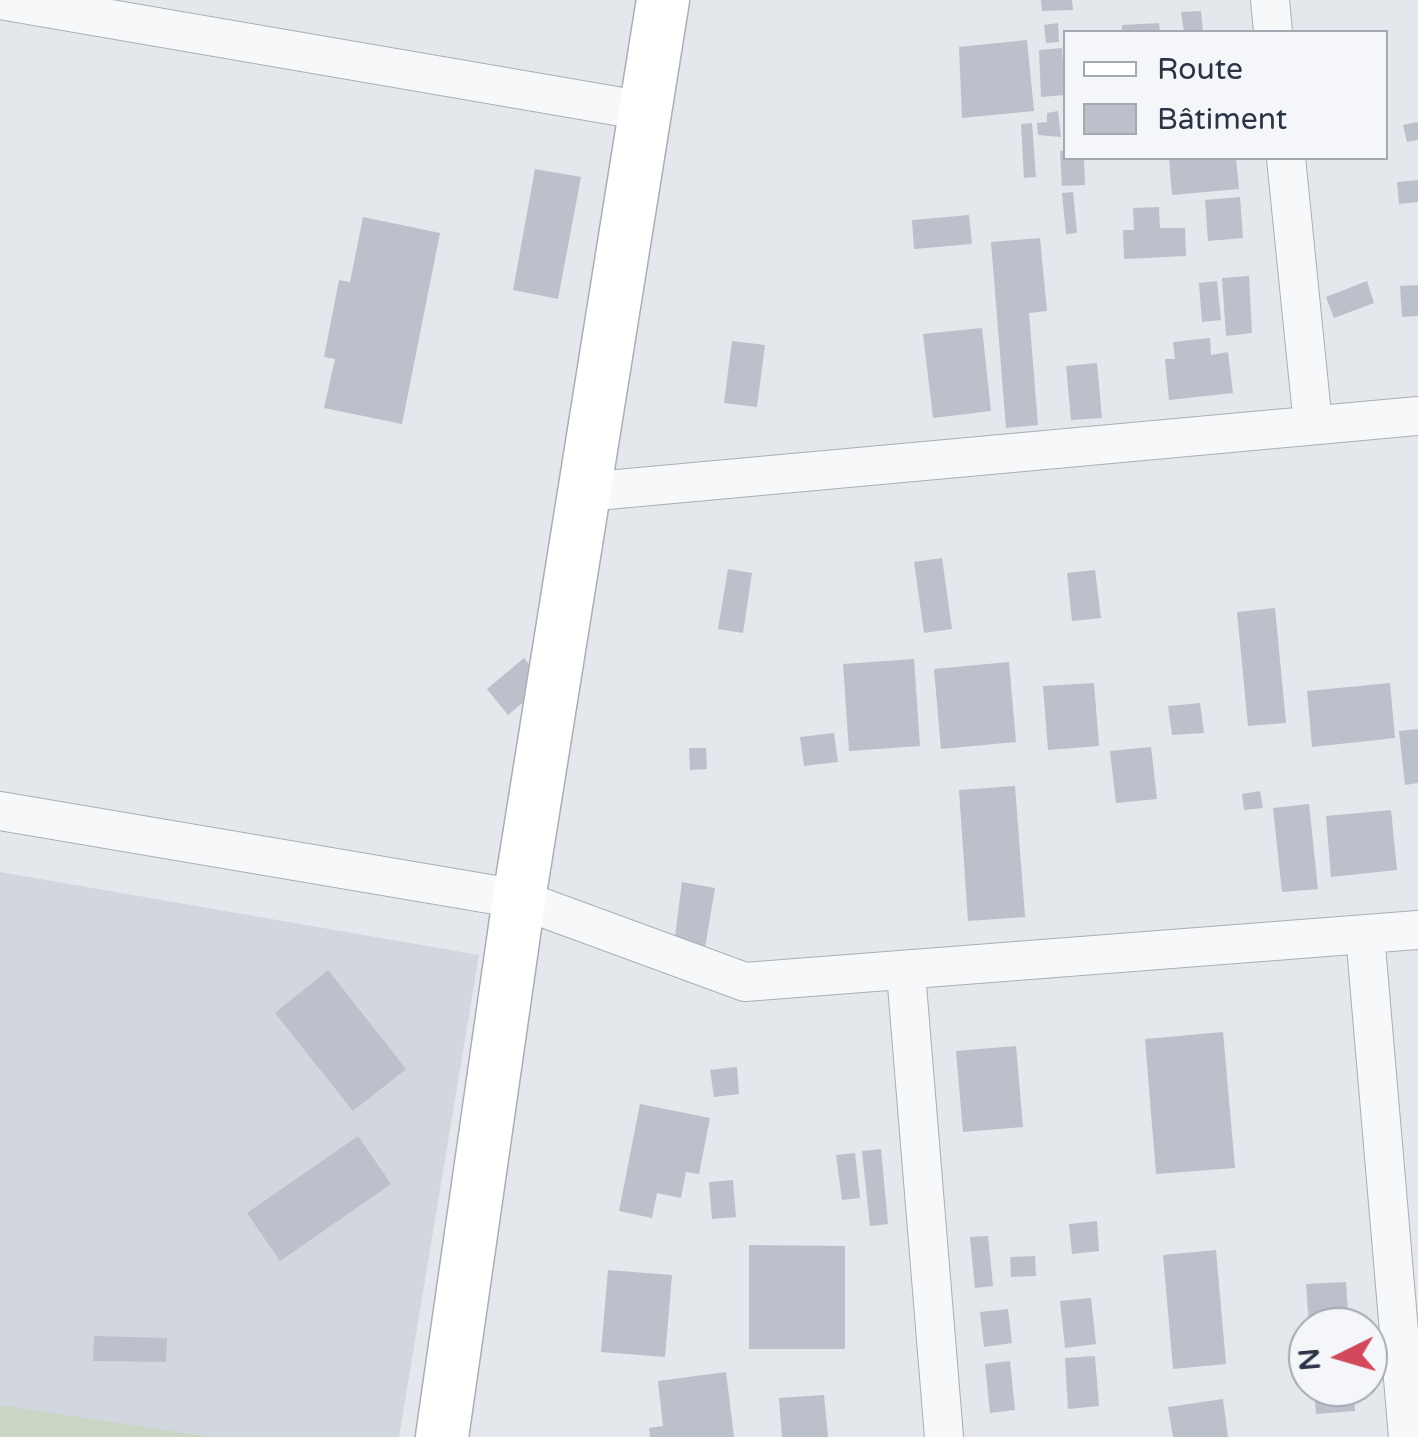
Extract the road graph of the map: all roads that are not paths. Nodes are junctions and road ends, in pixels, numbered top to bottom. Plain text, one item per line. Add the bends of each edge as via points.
1 (0, 0) edge
2 (663, 0) edge
3 (1270, 0) edge
4 (1273, 30) edge
5 (645, 111) junction
6 (1286, 160) edge
7 (1418, 416) edge
8 (1313, 424) junction
9 (586, 492) junction
10 (0, 811) edge
11 (519, 899) junction
12 (1418, 930) edge
13 (1365, 934) junction
14 (906, 973) junction
15 (442, 1437) edge
16 (944, 1437) edge
17 (1408, 1437) edge

1 - 5 street
2 - 5 street
3 - 4 street
5 - 9 street
6 - 8 street
7 - 8 street
8 - 9 street
9 - 11 street
10 - 11 street
11 - 14 street via 745,982
11 - 15 street
12 - 13 street
13 - 14 street
13 - 17 street
14 - 16 street

